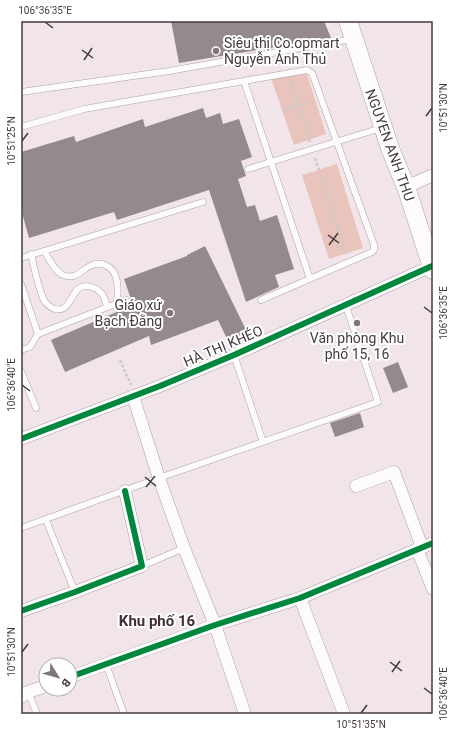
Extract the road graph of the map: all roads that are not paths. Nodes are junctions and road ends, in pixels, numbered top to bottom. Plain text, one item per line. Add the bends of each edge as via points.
1 (348, 21) edge
2 (354, 39) junction
3 (244, 81) junction
4 (21, 92) edge
5 (21, 127) edge
6 (383, 127) junction
7 (336, 142) junction
8 (270, 162) junction
9 (248, 169) dead end
10 (433, 175) edge
11 (406, 187) junction
12 (203, 202) dead end
13 (44, 250) junction
14 (31, 254) junction
15 (21, 258) edge
16 (433, 267) edge
17 (310, 279) junction
18 (21, 284) edge
19 (126, 300) dead end
20 (262, 300) dead end
21 (117, 303) junction
22 (346, 306) junction
23 (107, 307) junction
24 (38, 334) junction
25 (21, 350) edge
26 (234, 355) junction
27 (21, 371) edge
28 (134, 396) junction
29 (36, 408) dead end
30 (21, 439) edge
31 (263, 442) junction
32 (159, 478) junction
33 (356, 486) dead end
34 (125, 491) junction
35 (46, 520) junction
36 (21, 528) edge
37 (424, 546) edge
38 (184, 548) junction
39 (142, 566) junction
40 (433, 589) edge
41 (75, 592) junction
42 (300, 598) junction
43 (21, 610) edge
44 (215, 625) junction
45 (106, 664) junction
46 (78, 674) edge
47 (38, 689) edge
48 (24, 694) edge
49 (37, 714) edge
50 (124, 714) edge
51 (245, 714) edge
52 (344, 714) edge

1 - 2 main road, NGUYEN ANH THU
2 - 4 lane via 169,72
2 - 6 main road, NGUYEN ANH THU
3 - 5 lane via 84,109
3 - 7 lane via 310,71
3 - 8 lane
6 - 7 lane
6 - 11 main road, NGUYEN ANH THU
7 - 8 lane
7 - 17 lane via 374,250
8 - 9 lane
8 - 17 lane
10 - 11 street
11 - 16 main road, NGUYEN ANH THU
12 - 13 lane
13 - 14 lane
13 - 21 lane via 58,272 64,276 78,275 96,264 110,267 117,280
14 - 15 lane
14 - 23 lane via 44,301 48,306 63,309 79,288 85,286 98,290 104,296
16 - 22 street, HÀ THỊ KHÉO
17 - 20 lane
18 - 24 lane
19 - 21 lane
21 - 23 lane
22 - 26 street, HÀ THỊ KHÉO
22 - 31 lane via 378,402
23 - 24 lane
24 - 25 lane via 30,347
26 - 28 street, HÀ THỊ KHÉO
26 - 31 lane
27 - 29 lane
28 - 30 street, HÀ THỊ KHÉO
28 - 32 street
31 - 32 lane
32 - 34 lane
32 - 38 street
33 - 37 street via 394,472
34 - 35 lane
34 - 39 street
35 - 36 lane
35 - 41 lane
37 - 40 street
37 - 42 street
38 - 39 lane
38 - 44 street
39 - 41 street
41 - 43 street
42 - 44 street
42 - 52 street
44 - 45 street
44 - 51 street
45 - 46 street
45 - 50 lane
47 - 48 street
48 - 49 lane

